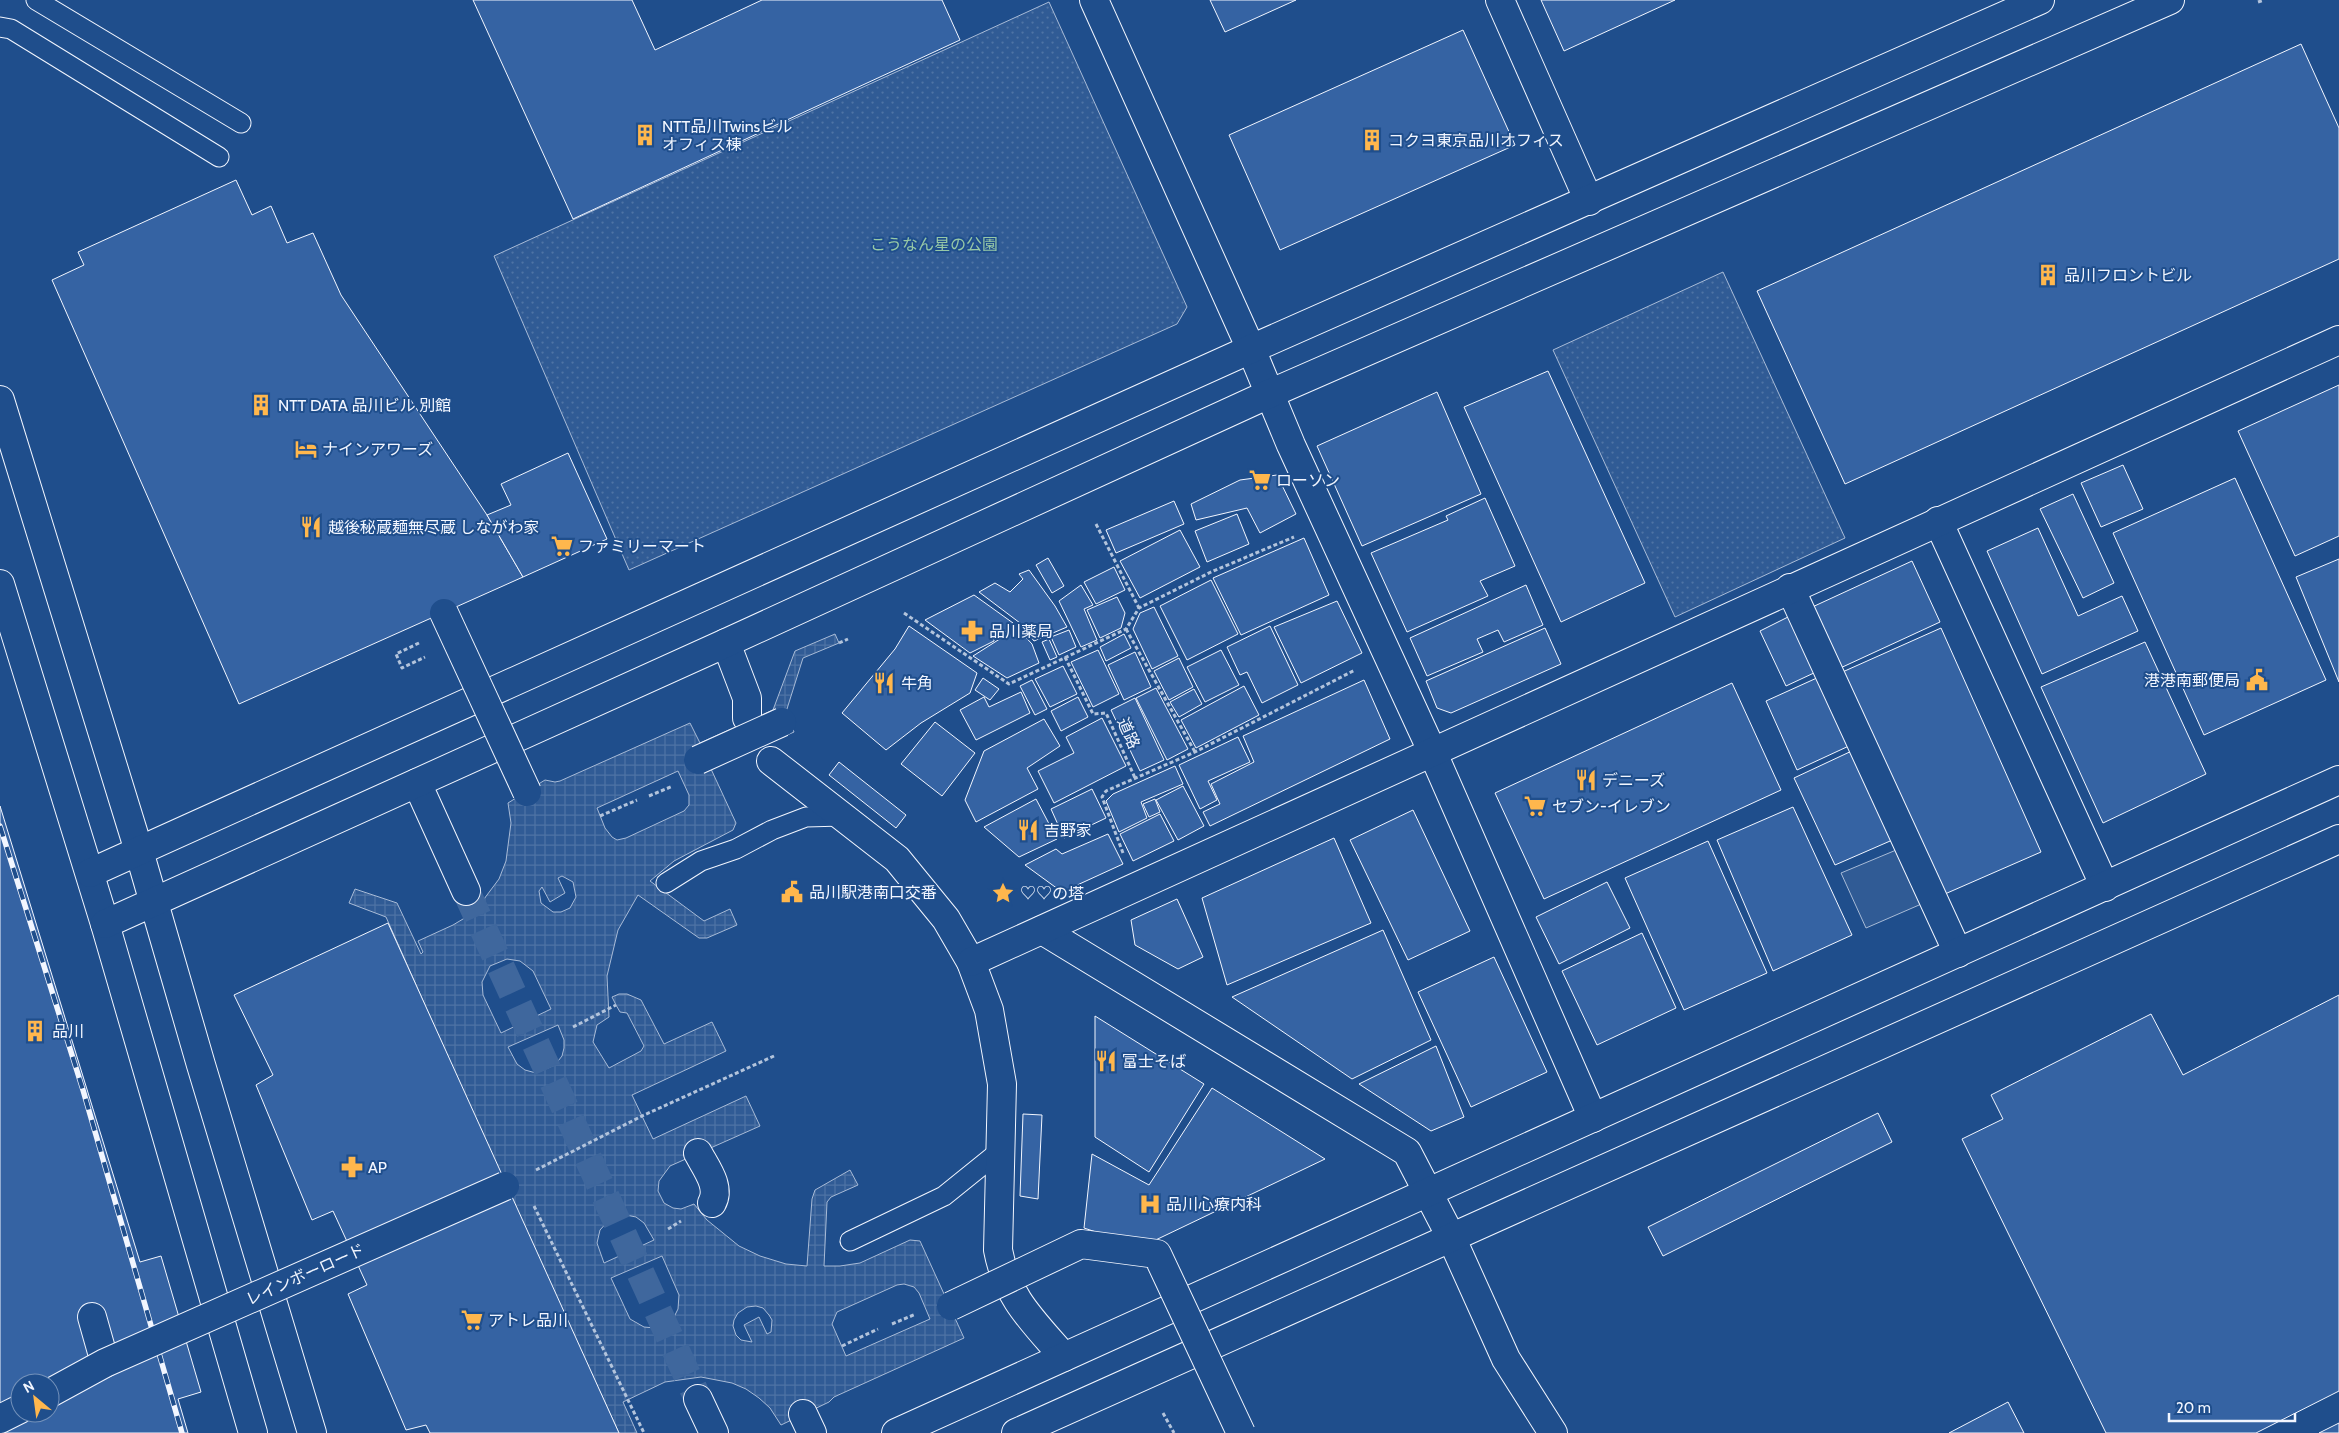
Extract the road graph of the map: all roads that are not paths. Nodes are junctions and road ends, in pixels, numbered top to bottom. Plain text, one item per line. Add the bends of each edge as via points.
1 (36, 0) edge
2 (1094, 0) edge
3 (1500, 0) edge
4 (2040, 0) edge
5 (2170, 0) edge
6 (0, 27) edge
7 (240, 123) dead end
8 (219, 157) dead end
9 (1588, 200) junction
10 (2339, 340) edge
11 (1251, 349) junction
12 (1269, 394) junction
13 (0, 400) edge
14 (1938, 521) junction
15 (0, 584) edge
16 (1790, 588) junction
17 (448, 620) road end
18 (726, 643) junction
19 (747, 718) dead end
20 (782, 722) dead end
21 (1432, 750) junction
22 (698, 760) dead end
23 (771, 761) dead end
24 (2339, 780) edge
25 (417, 783) junction
26 (527, 792) dead end
27 (842, 816) junction
28 (2339, 839) edge
29 (139, 851) junction
30 (90, 873) junction
31 (666, 883) dead end
32 (2105, 887) junction
33 (466, 890) tunnel mouth
34 (155, 902) junction
35 (105, 924) junction
36 (1042, 930) junction
37 (1958, 953) junction
38 (970, 962) junction
39 (1593, 1118) junction
40 (1001, 1150) junction
41 (698, 1153) dead end
42 (505, 1186) road end
43 (1429, 1193) junction
44 (712, 1203) dead end
45 (1451, 1237) junction
46 (850, 1241) dead end
47 (950, 1306) dead end
48 (92, 1317) dead end
49 (1064, 1357) junction
50 (106, 1363) junction
51 (60, 1388) edge
52 (698, 1399) tunnel mouth
53 (253, 1433) edge
54 (312, 1433) edge
55 (714, 1433) edge
56 (896, 1433) edge
57 (1016, 1433) edge
58 (1241, 1433) edge
59 (1553, 1433) edge

1 - 7 lane
2 - 11 street
3 - 9 street
4 - 9 street
5 - 12 street
6 - 8 lane via 11,29
9 - 11 street
10 - 14 street
11 - 12 street
11 - 29 street
12 - 18 street
12 - 21 street
13 - 29 street
14 - 16 street
14 - 32 street
15 - 30 street
16 - 21 street
16 - 37 street
17 - 26 street, bridge
18 - 19 street via 747,698
18 - 25 street
20 - 22 street, bridge
21 - 36 street
21 - 39 street
23 - 27 street
24 - 32 street
25 - 33 street
25 - 34 street
27 - 31 lane via 806,817 701,861
27 - 38 street via 897,859 946,919
28 - 45 street
29 - 30 street
29 - 34 street
30 - 35 street
32 - 37 street
34 - 35 street
34 - 54 street
35 - 53 street
36 - 38 street
36 - 43 street via 1407,1152
37 - 39 street
38 - 40 street via 989,1010 1002,1084
39 - 43 street
40 - 46 lane via 944,1196
40 - 49 street via 998,1250 1003,1274 1018,1303
41 - 44 street via 715,1187
42 - 50 street, レインボーロード, bridge
43 - 45 street
43 - 49 street
45 - 57 street
45 - 59 street via 1506,1359
47 - 58 street, bridge via 1081,1244 1157,1254
48 - 50 street
49 - 56 street
50 - 51 street, レインボーロード, bridge
52 - 55 street

